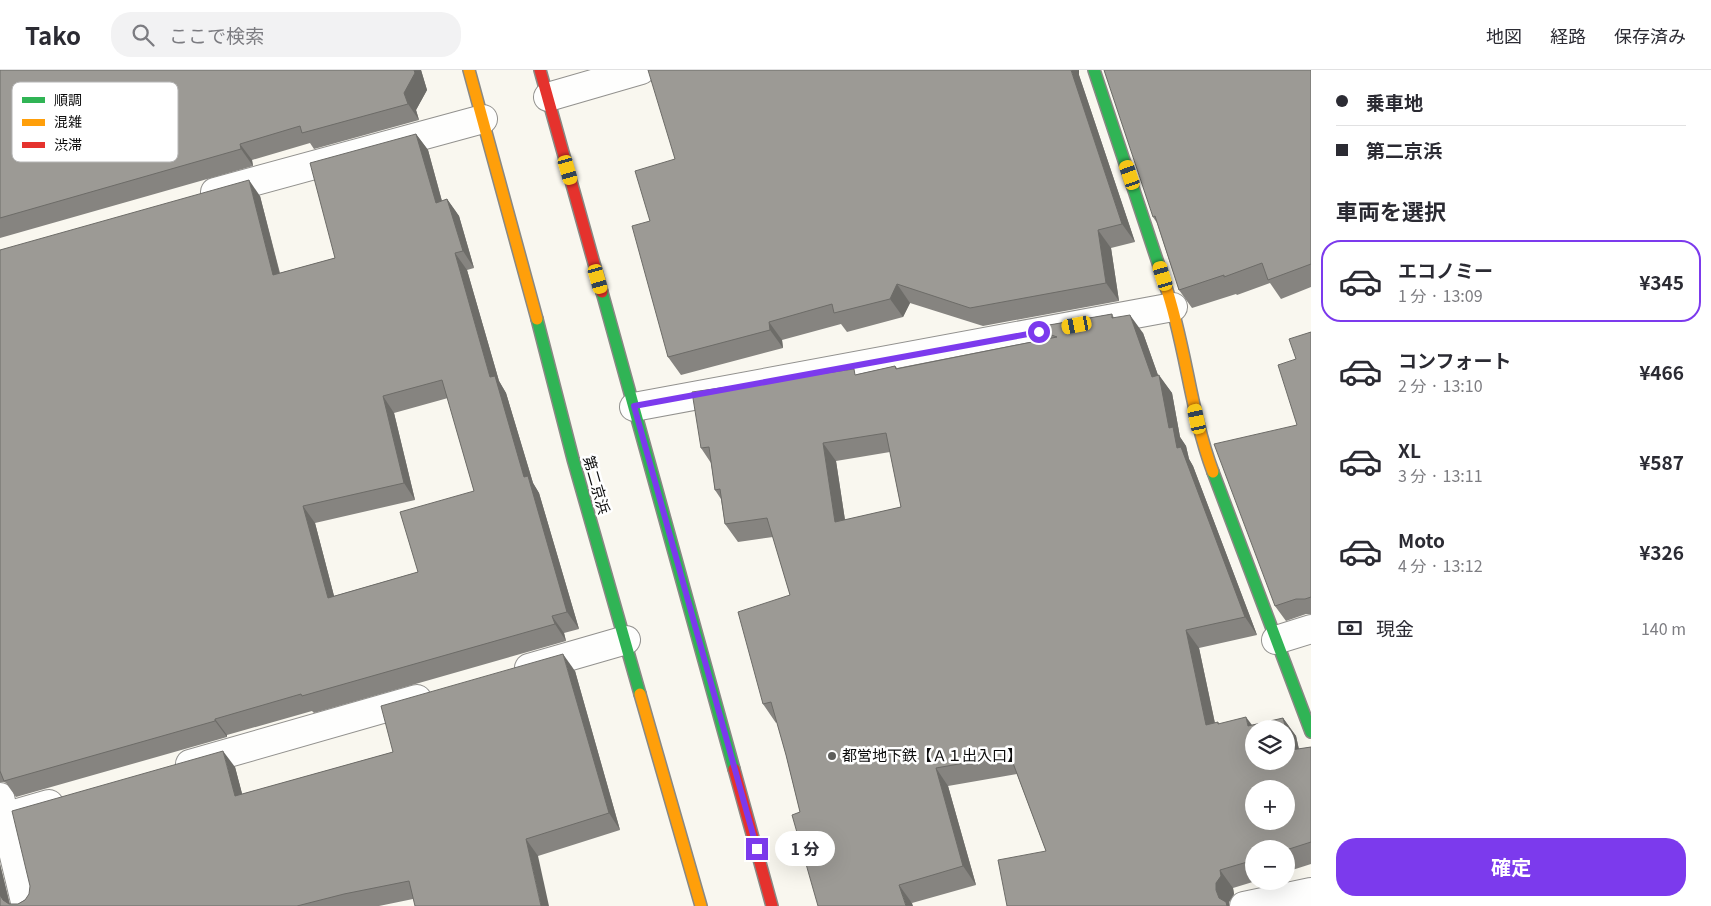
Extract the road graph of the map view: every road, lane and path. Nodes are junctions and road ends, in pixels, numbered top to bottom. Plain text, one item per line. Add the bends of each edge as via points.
1 (469, 70) edge
2 (540, 70) edge
3 (641, 70) edge
4 (1094, 70) edge
5 (548, 97) junction
6 (483, 118) junction
7 (189, 199) edge
8 (1173, 308) junction
9 (634, 406) junction
10 (1311, 629) edge
11 (626, 640) junction
12 (1276, 640) junction
13 (502, 676) edge
14 (437, 694) edge
15 (1311, 732) edge
16 (162, 772) edge
17 (70, 798) edge
18 (2, 810) edge
19 (1311, 892) edge
20 (26, 906) edge
21 (701, 906) edge
22 (772, 906) edge
23 (1244, 906) edge

1 - 6 main road, 第二京浜
2 - 5 main road
3 - 5 street
4 - 8 main road
5 - 9 main road
6 - 7 street
6 - 11 main road, 第二京浜 via 573,459
8 - 9 street
8 - 12 main road via 1203,447
9 - 22 main road
10 - 12 street
11 - 13 street
11 - 21 main road, 第二京浜
12 - 15 main road
14 - 16 street
17 - 18 street
18 - 20 street
19 - 23 street

